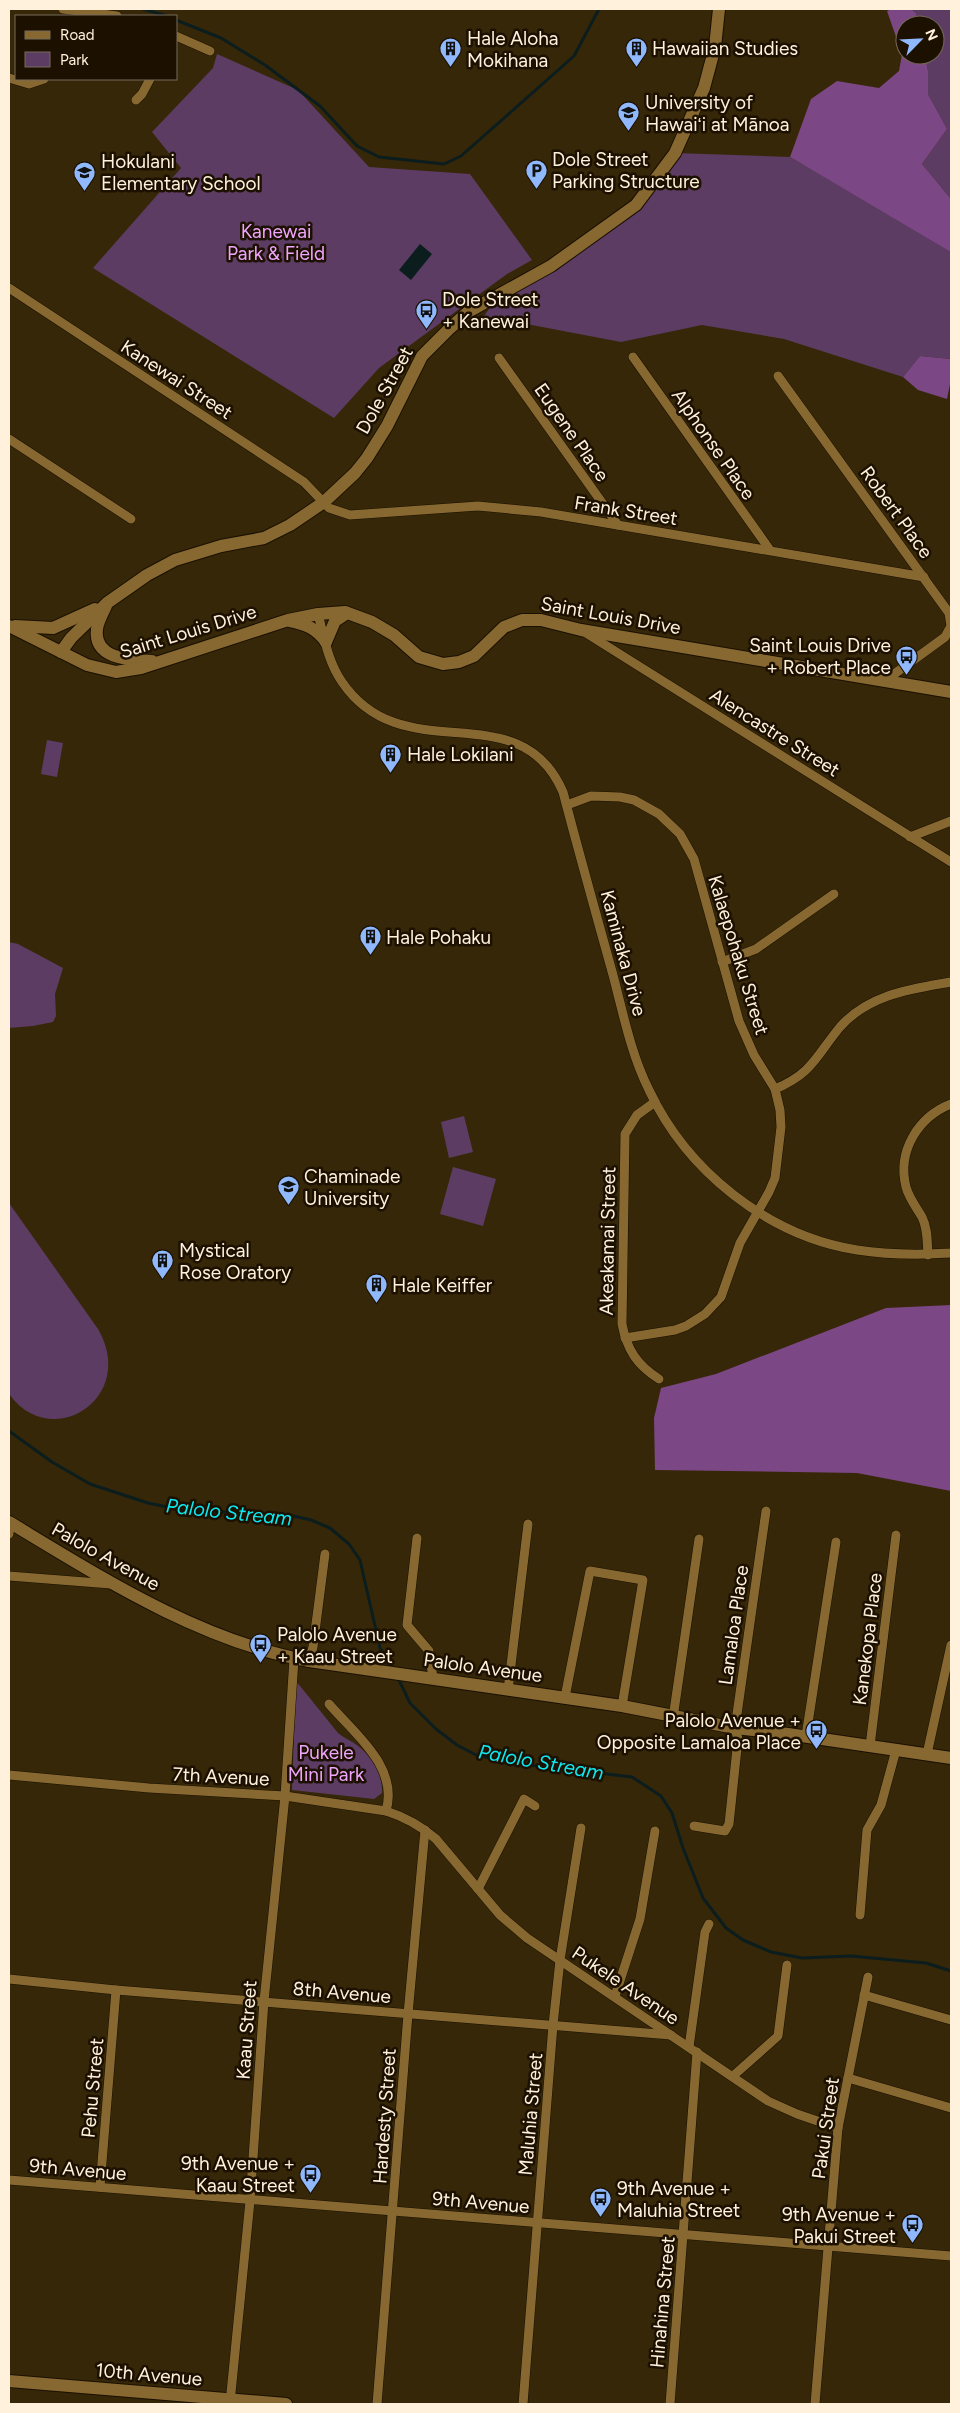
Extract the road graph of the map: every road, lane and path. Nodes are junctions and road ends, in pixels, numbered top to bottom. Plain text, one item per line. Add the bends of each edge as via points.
1 (63, 9) edge
2 (719, 9) edge
3 (72, 13) edge
4 (102, 15) edge
5 (178, 37) edge
6 (210, 51) dead end
7 (16, 80) edge
8 (41, 80) edge
9 (149, 80) edge
10 (136, 100) dead end
11 (9, 288) edge
12 (633, 357) dead end
13 (499, 358) dead end
14 (778, 376) dead end
15 (9, 439) edge
16 (324, 502) junction
17 (131, 519) dead end
18 (618, 525) junction
19 (770, 550) junction
20 (924, 577) junction
21 (107, 603) junction
22 (347, 613) junction
23 (318, 614) junction
24 (288, 620) junction
25 (9, 626) edge
26 (581, 630) junction
27 (326, 642) junction
28 (61, 652) junction
29 (160, 662) junction
30 (886, 680) junction
31 (951, 692) edge
32 (567, 805) junction
33 (951, 821) edge
34 (910, 837) junction
35 (951, 862) edge
36 (834, 894) dead end
37 (722, 962) junction
38 (951, 982) edge
39 (775, 1089) junction
40 (655, 1102) junction
41 (951, 1104) edge
42 (758, 1212) junction
43 (951, 1253) edge
44 (928, 1255) junction
45 (625, 1338) junction
46 (659, 1379) dead end
47 (766, 1511) dead end
48 (528, 1524) dead end
49 (9, 1526) edge
50 (896, 1535) dead end
51 (417, 1538) dead end
52 (700, 1539) dead end
53 (836, 1542) dead end
54 (325, 1554) dead end
55 (9, 1576) edge
56 (116, 1584) junction
57 (951, 1645) edge
58 (294, 1658) junction
59 (309, 1661) junction
60 (433, 1678) junction
61 (508, 1690) junction
62 (565, 1697) junction
63 (329, 1704) dead end
64 (622, 1706) junction
65 (673, 1718) junction
66 (735, 1728) junction
67 (806, 1736) junction
68 (870, 1746) junction
69 (896, 1750) junction
70 (927, 1754) junction
71 (951, 1758) edge
72 (9, 1775) edge
73 (285, 1796) junction
74 (535, 1806) dead end
75 (386, 1811) junction
76 (694, 1826) dead end
77 (581, 1828) dead end
78 (426, 1830) junction
79 (655, 1831) dead end
80 (478, 1890) junction
81 (860, 1915) dead end
82 (709, 1924) dead end
83 (560, 1960) junction
84 (787, 1965) dead end
85 (868, 1977) dead end
86 (9, 1979) edge
87 (116, 1990) junction
88 (864, 1995) junction
89 (614, 1996) junction
90 (264, 2001) junction
91 (408, 2014) junction
92 (951, 2020) edge
93 (553, 2025) junction
94 (672, 2035) junction
95 (693, 2050) junction
96 (733, 2076) junction
97 (848, 2078) junction
98 (951, 2108) edge
99 (838, 2128) junction
100 (9, 2180) edge
101 (100, 2187) junction
102 (250, 2201) junction
103 (392, 2211) junction
104 (538, 2223) junction
105 (684, 2234) junction
106 (829, 2246) junction
107 (951, 2256) edge
108 (9, 2381) edge
109 (230, 2402) edge
110 (286, 2404) edge
111 (377, 2404) edge
112 (523, 2404) edge
113 (670, 2404) edge
114 (815, 2404) edge

1 - 3 street
2 - 16 street, Dole Street via 715,47 704,88 675,153 636,205 551,266 468,312 449,329 422,356 367,458
3 - 4 street
5 - 6 street
7 - 8 street via 29,84
9 - 10 street
11 - 16 street, Kanewai Street via 304,482
12 - 19 street, Alphonse Place
13 - 18 street, Eugene Place
14 - 20 street, Robert Place
15 - 17 street
16 - 18 street, Frank Street via 329,508 350,515 478,506 541,512
16 - 21 street, Dole Street via 290,526 264,538 175,560
18 - 19 street, Frank Street
19 - 20 street, Frank Street
20 - 30 street, Robert Place via 949,614 950,629 942,639
21 - 25 street via 53,628
21 - 28 street, Dole Street
21 - 29 street via 97,628 103,648 117,658
22 - 23 street, Saint Louis Drive
22 - 26 street, Saint Louis Drive via 383,628 419,658 443,664 474,656 504,627 522,620 541,620
22 - 27 street via 335,622
23 - 24 street, Saint Louis Drive
23 - 27 street, Kaminaka Drive
24 - 27 street via 308,625
24 - 29 street, Saint Louis Drive
25 - 28 street, Saint Louis Drive
26 - 30 street, Saint Louis Drive
26 - 34 street, Alencastre Street
27 - 32 street, Kaminaka Drive via 341,680 373,712 414,729 496,736 521,744 551,769
28 - 29 street, Saint Louis Drive via 108,671 128,671
30 - 31 street, Saint Louis Drive
32 - 37 street, Kalaepohaku Street via 592,796 620,797 647,806 670,823 694,859
32 - 40 street, Kaminaka Drive via 633,1050
33 - 34 street
34 - 35 street, Alencastre Street
36 - 37 street via 756,950
37 - 39 street, Kalaepohaku Street via 746,1038
38 - 39 street via 905,990 870,1004 841,1026 809,1069
39 - 42 street, Kalaepohaku Street via 781,1127 775,1178
40 - 42 street, Kaminaka Drive via 695,1158 724,1188
40 - 45 street, Akeakamai Street via 637,1115 625,1134 622,1324
41 - 44 street via 922,1123 911,1139 905,1158 906,1187 927,1233
42 - 44 street, Kaminaka Drive via 821,1241 855,1250 890,1255
42 - 45 street, Kalaepohaku Street via 740,1243 721,1297 705,1314 675,1330
43 - 44 street, Kaminaka Drive
45 - 46 street, Akeakamai Street via 632,1355
47 - 66 street, Lamaloa Place
48 - 61 street
49 - 56 street, Palolo Avenue
50 - 68 street, Kanekopa Place
51 - 60 street via 408,1625 429,1651
52 - 65 street
53 - 67 street
54 - 59 street
55 - 56 street
56 - 58 street, Palolo Avenue via 226,1639
57 - 70 street
58 - 59 street, Palolo Avenue
58 - 73 street, Kaau Street
59 - 60 street, Palolo Avenue
60 - 61 street, Palolo Avenue
61 - 62 street, Palolo Avenue
62 - 64 street, Palolo Avenue
62 - 64 street via 590,1571 642,1580
63 - 75 street via 374,1755 386,1774 389,1792
64 - 65 street, Palolo Avenue
65 - 66 street, Palolo Avenue
66 - 67 street, Palolo Avenue
66 - 76 street, Lamaloa Place via 738,1739 729,1824 725,1831
67 - 68 street, Palolo Avenue
68 - 69 street, Palolo Avenue
69 - 70 street, Palolo Avenue
69 - 81 street via 881,1805 867,1830
70 - 71 street, Palolo Avenue
72 - 73 street, 7th Avenue
73 - 75 street, 7th Avenue
73 - 90 street, Kaau Street
74 - 80 street via 524,1799
75 - 78 street, 7th Avenue
77 - 83 street, Maluhia Street
78 - 80 street, Pukele Avenue via 446,1849
78 - 91 street, Hardesty Street
79 - 89 street via 640,1919
80 - 83 street, Pukele Avenue via 512,1927
82 - 95 street, Hinahina Street via 704,1939
83 - 89 street, Pukele Avenue
83 - 93 street, Maluhia Street
84 - 96 street via 778,2036
85 - 88 street, Pakui Street
86 - 87 street, 8th Avenue
87 - 90 street, 8th Avenue
87 - 101 street, Pehu Street
88 - 92 street
88 - 97 street, Pakui Street
89 - 94 street, Pukele Avenue
90 - 91 street, 8th Avenue
90 - 102 street, Kaau Street
91 - 93 street, 8th Avenue
91 - 103 street, Hardesty Street
93 - 94 street, 8th Avenue
93 - 104 street, Maluhia Street
94 - 95 street, Pukele Avenue
95 - 96 street, Pukele Avenue
95 - 105 street, Hinahina Street
96 - 99 street, Pukele Avenue via 782,2108
97 - 98 street
97 - 99 street, Pakui Street
99 - 106 street, Pakui Street
100 - 101 street, 9th Avenue
101 - 102 street, 9th Avenue
102 - 103 street, 9th Avenue
102 - 109 street, Kaau Street
103 - 104 street, 9th Avenue
103 - 111 street, Hardesty Street
104 - 105 street, 9th Avenue
104 - 112 street, Maluhia Street
105 - 106 street, 9th Avenue
105 - 113 street, Hinahina Street
106 - 107 street, 9th Avenue
106 - 114 street, Pakui Street
108 - 109 street, 10th Avenue
109 - 110 street, 10th Avenue

